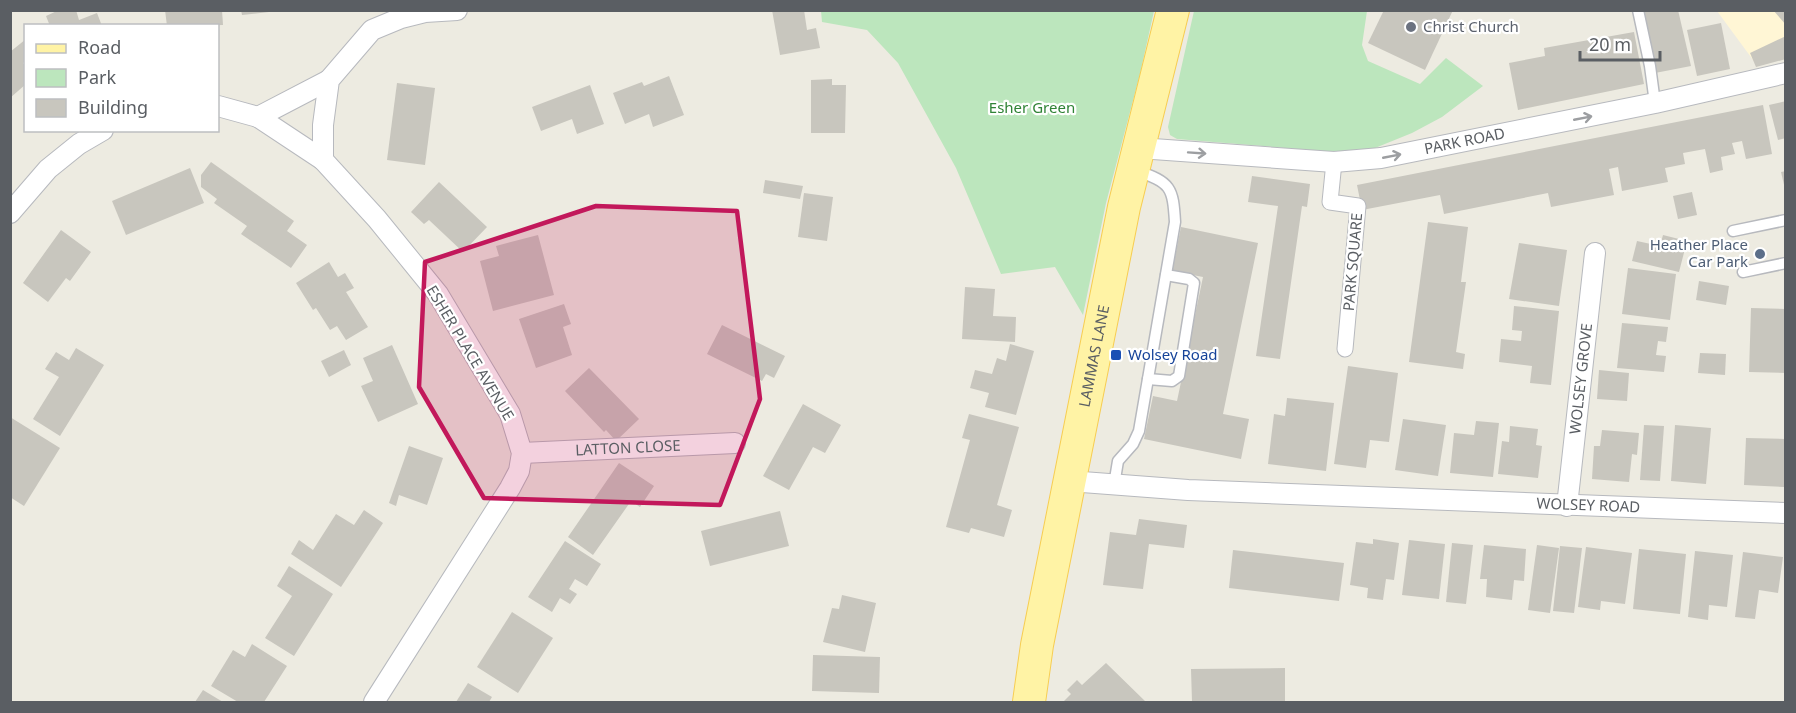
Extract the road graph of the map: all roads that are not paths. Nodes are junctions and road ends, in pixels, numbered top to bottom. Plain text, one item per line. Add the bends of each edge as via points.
1 (457, 10) edge
2 (1173, 10) edge
3 (1638, 10) edge
4 (1785, 73) edge
5 (329, 80) junction
6 (1655, 103) junction
7 (219, 106) edge
8 (258, 117) junction
9 (100, 132) edge
10 (1136, 159) junction
11 (323, 160) junction
12 (1334, 162) junction
13 (10, 213) edge
14 (1785, 220) edge
15 (1733, 231) dead end
16 (1595, 253) dead end
17 (1785, 263) edge
18 (1743, 272) dead end
19 (1166, 275) junction
20 (1345, 350) dead end
21 (1148, 379) junction
22 (735, 443) dead end
23 (522, 453) junction
24 (1069, 481) junction
25 (1114, 484) junction
26 (1567, 506) junction
27 (1785, 513) edge
28 (374, 702) edge
29 (1029, 702) edge

1 - 5 street via 425,12 372,30
2 - 10 main road, LAMMAS LANE
3 - 6 lane
4 - 6 street, PARK ROAD
5 - 8 street
5 - 11 street
12 -> 6 street, PARK ROAD via 1381,158
7 - 8 street, ESHER PLACE AVENUE
8 - 11 street, ESHER PLACE AVENUE
9 - 13 street via 48,169
10 -> 12 street, PARK ROAD
10 - 19 lane via 1166,184 1174,198 1175,222
10 - 24 main road, LAMMAS LANE
11 - 23 street, ESHER PLACE AVENUE via 438,294 510,414
12 - 20 street, PARK SQUARE via 1330,202 1358,206
14 - 15 lane
16 - 26 street, WOLSEY GROVE
17 - 18 lane
19 - 21 lane
19 - 21 lane via 1194,283 1179,376 1172,381
21 - 25 lane via 1138,431 1119,461
22 - 23 street, LATTON CLOSE
23 - 28 street via 510,488
24 - 25 street, WOLSEY ROAD
24 - 29 main road, LAMMAS LANE
25 - 26 street, WOLSEY ROAD
26 - 27 street, WOLSEY ROAD

